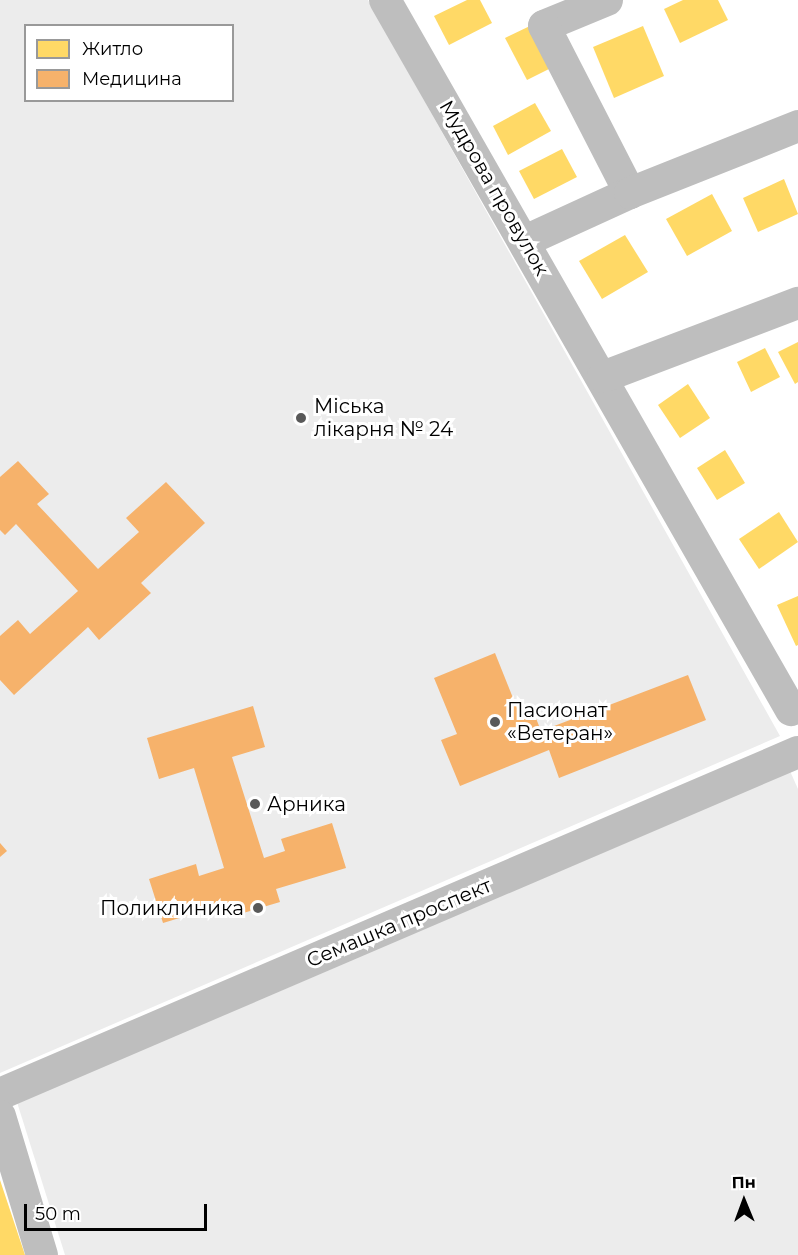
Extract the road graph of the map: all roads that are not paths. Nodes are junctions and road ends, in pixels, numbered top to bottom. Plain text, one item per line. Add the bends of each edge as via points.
1 (385, 0) edge
2 (607, 0) edge
3 (798, 126) edge
4 (630, 193) junction
5 (525, 241) junction
6 (798, 303) edge
7 (603, 377) junction
8 (796, 714) edge
9 (798, 752) edge
10 (0, 1094) edge
11 (0, 1116) edge
12 (42, 1255) edge

1 - 5 street, Мудрова провулок
2 - 4 street via 544,26
3 - 4 street
4 - 5 street
5 - 7 street, Мудрова провулок
6 - 7 street
7 - 8 street, Мудрова провулок
9 - 10 street, Семашка проспект
11 - 12 street

